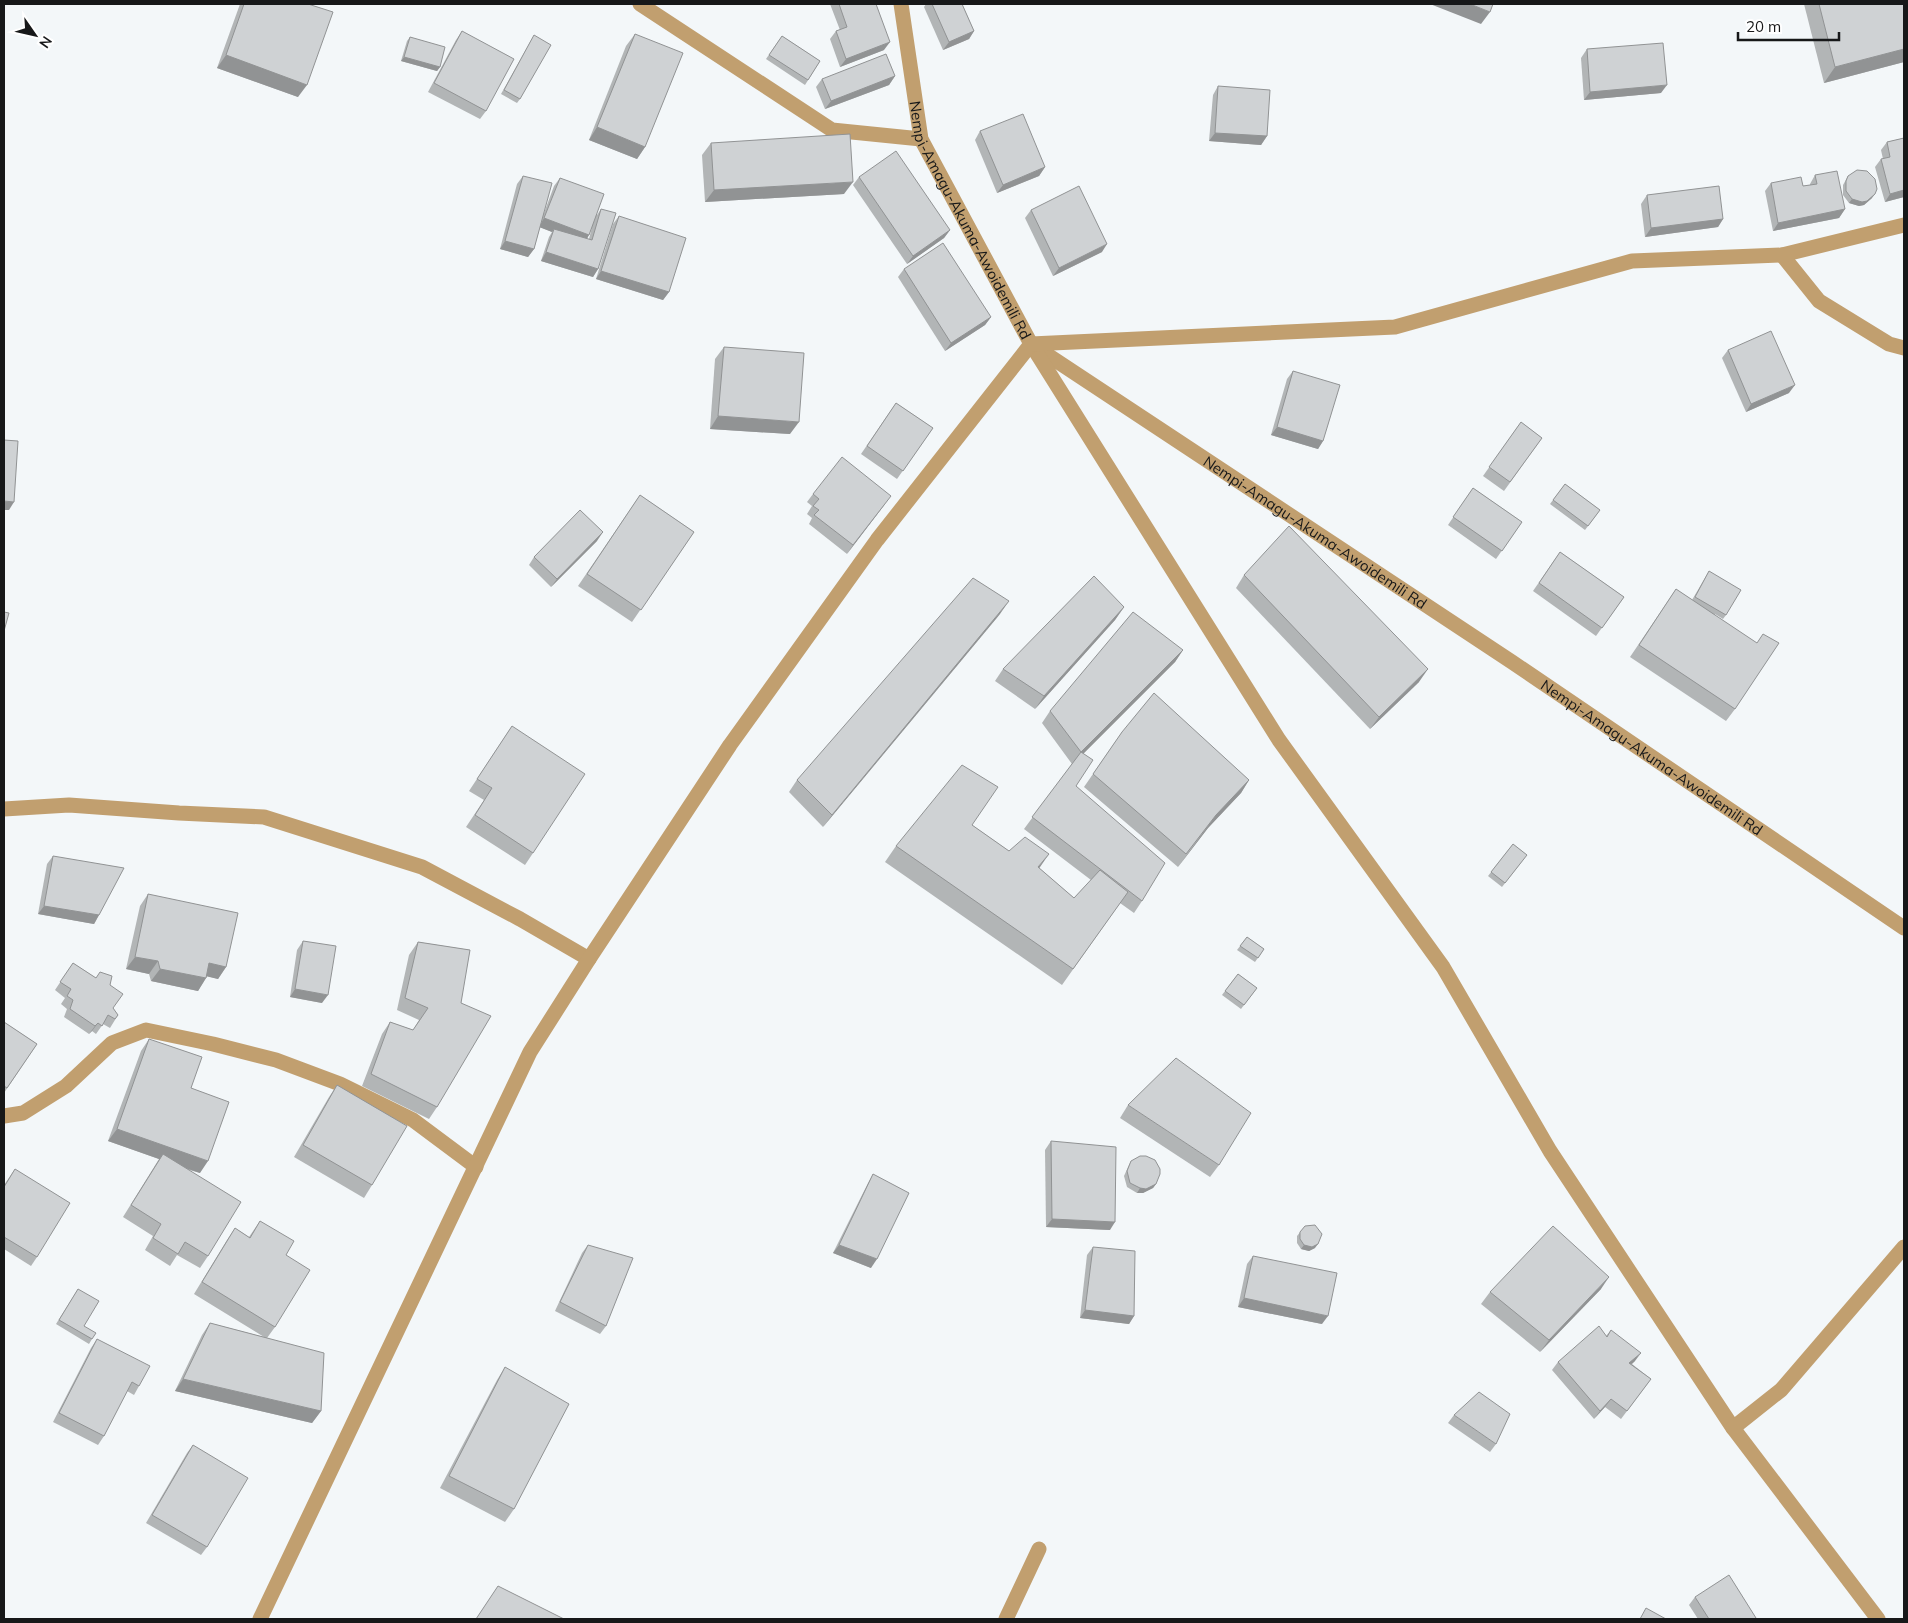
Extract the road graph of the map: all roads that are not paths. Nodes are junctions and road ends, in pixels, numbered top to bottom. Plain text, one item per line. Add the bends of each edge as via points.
1 (640, 4) edge
2 (901, 4) edge
3 (921, 139) junction
4 (1904, 225) edge
5 (1782, 255) junction
6 (1030, 344) junction
7 (1904, 348) edge
8 (4, 809) edge
9 (1904, 928) edge
10 (589, 959) junction
11 (4, 1116) edge
12 (476, 1167) junction
13 (1904, 1247) edge
14 (1733, 1428) junction
15 (1039, 1549) dead end
16 (260, 1619) edge
17 (1006, 1619) edge
18 (1878, 1619) edge

1 - 3 street via 832,130
2 - 3 street, Nempi-Amagu-Akuma-Awoidemili Rd
3 - 6 street, Nempi-Amagu-Akuma-Awoidemili Rd
4 - 5 street
5 - 6 street via 1632,261 1395,326
5 - 7 street via 1819,300 1888,344
6 - 9 street, Nempi-Amagu-Akuma-Awoidemili Rd via 1512,662
6 - 10 street via 877,540 730,745
6 - 14 street via 1279,740 1443,967 1550,1151
8 - 10 street via 69,805 264,817 422,867
10 - 12 street via 530,1052
11 - 12 street via 23,1113 66,1086 112,1043 146,1030 276,1060 340,1084 413,1120
12 - 16 street
13 - 14 street via 1781,1390
14 - 18 street
15 - 17 street

